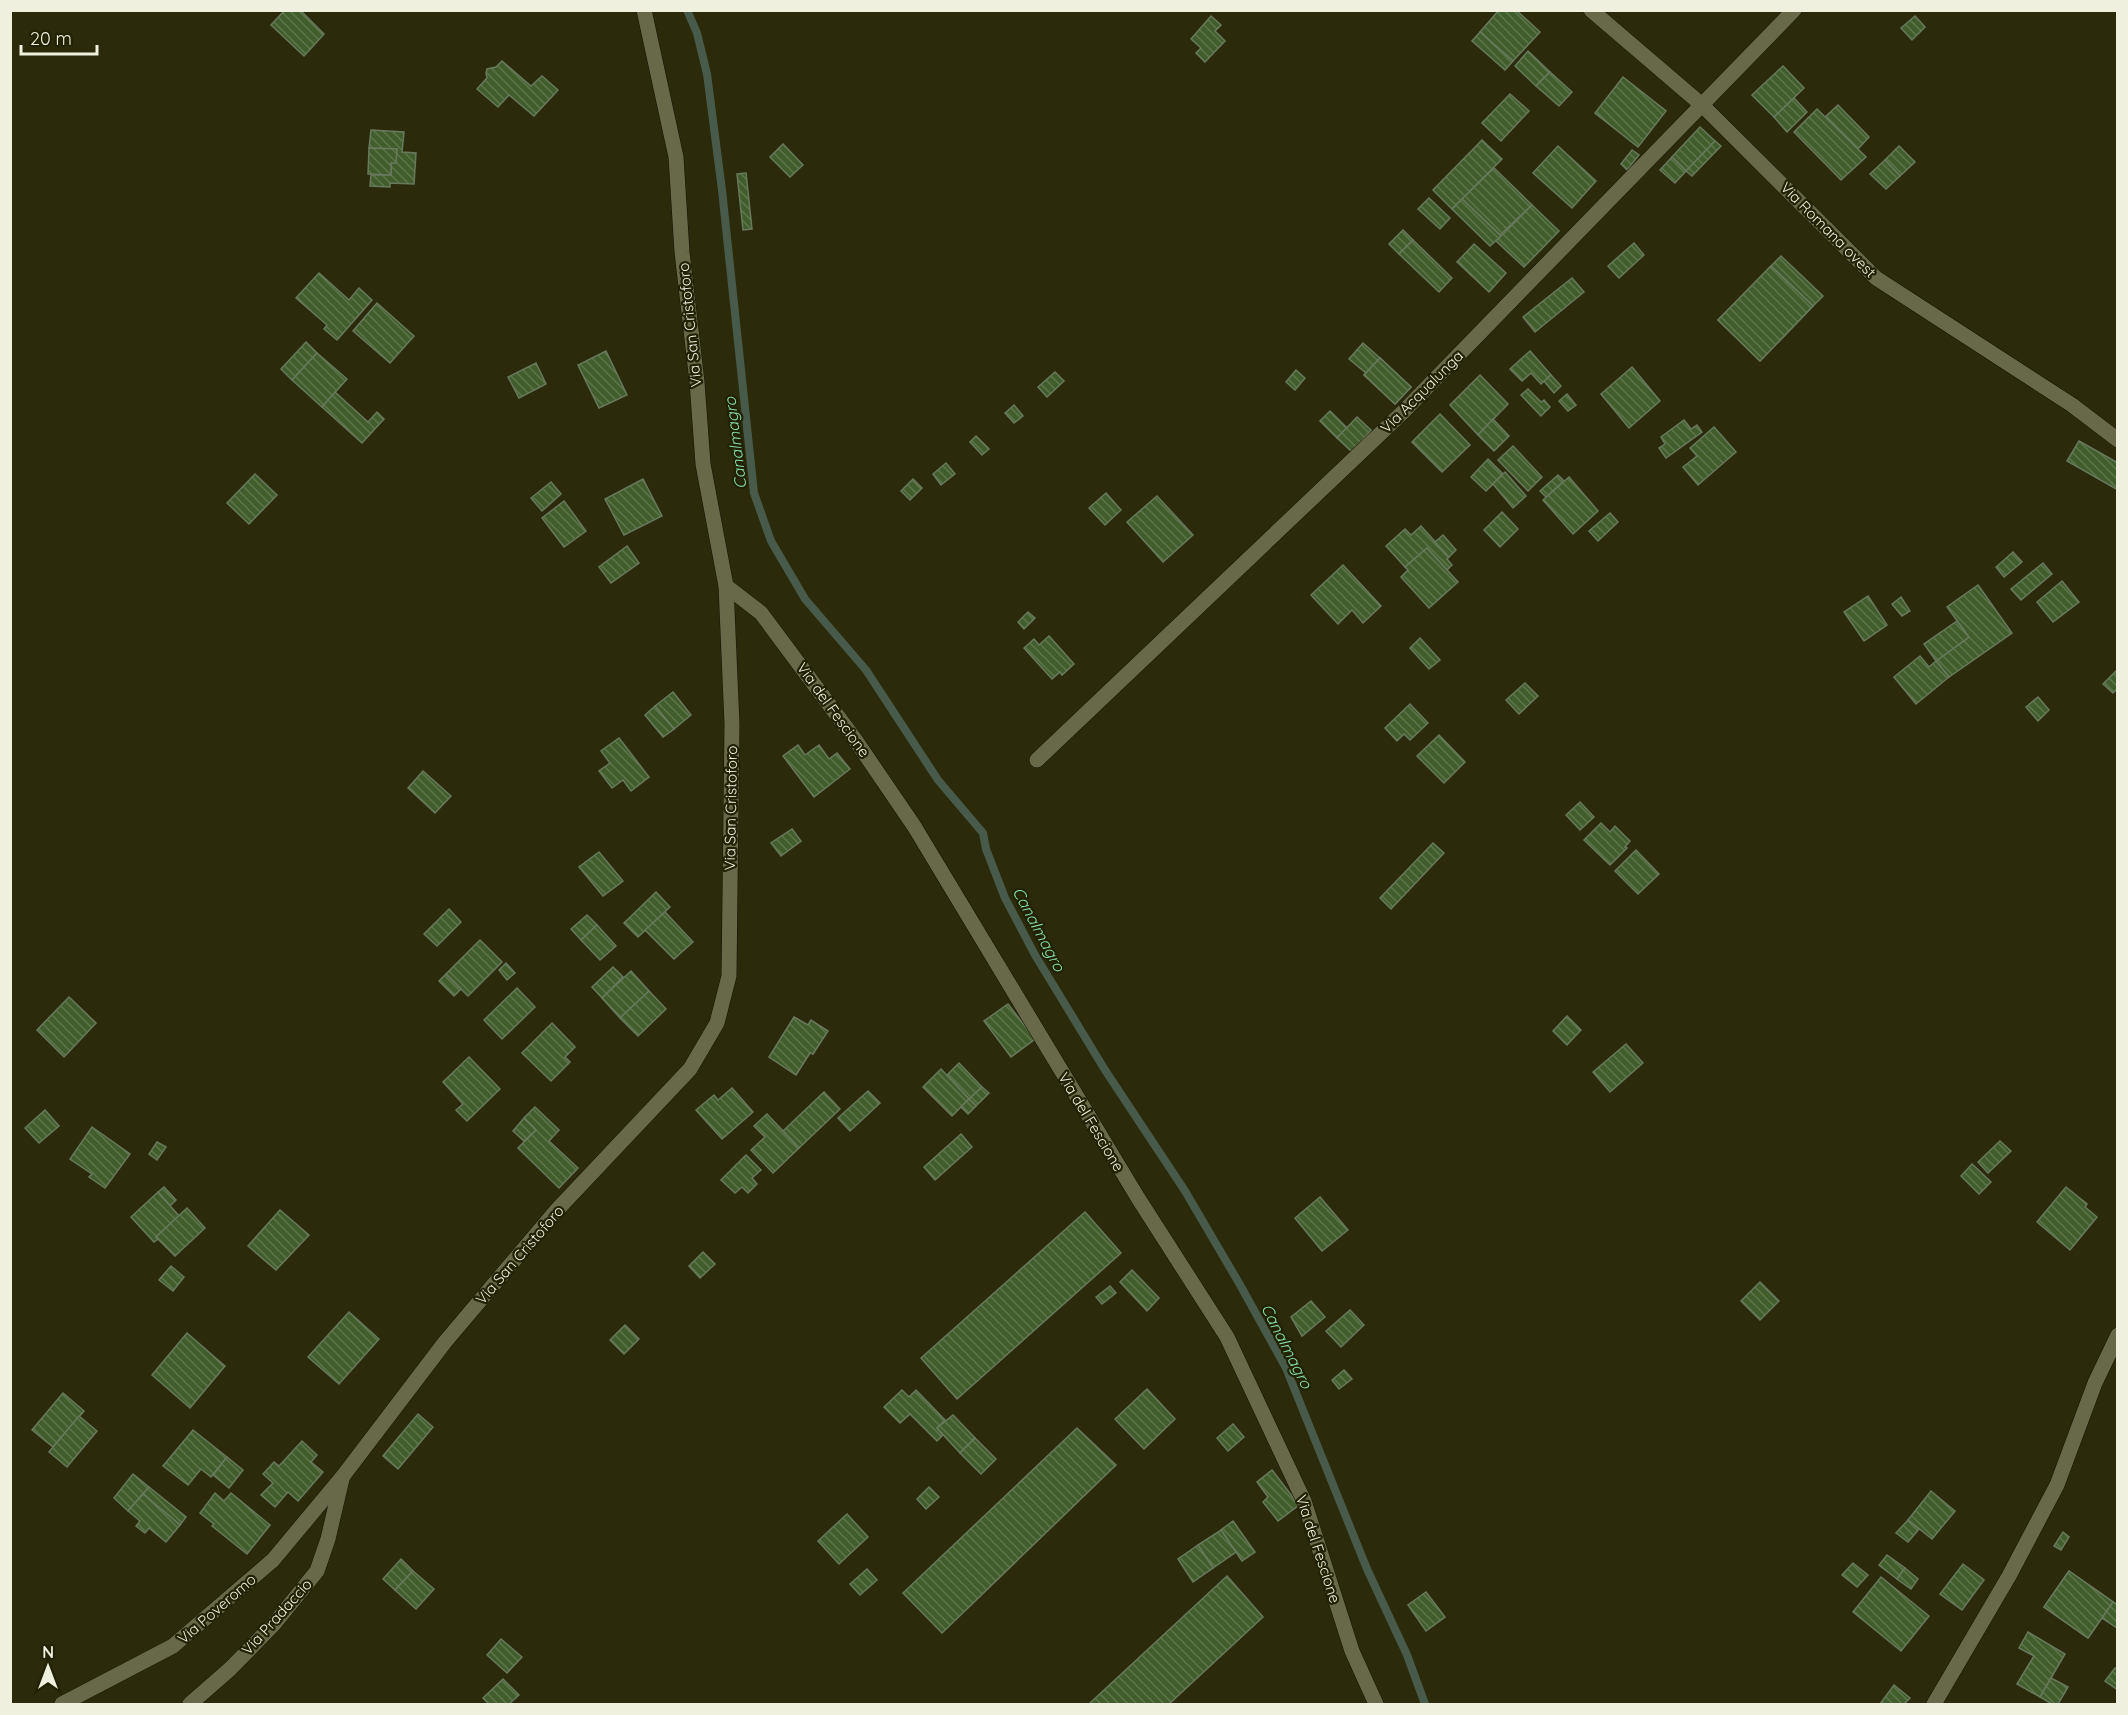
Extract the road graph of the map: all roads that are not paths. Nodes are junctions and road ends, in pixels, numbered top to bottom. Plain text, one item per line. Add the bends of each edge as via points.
1 (644, 10) edge
2 (1591, 10) edge
3 (1794, 10) edge
4 (1702, 105) junction
5 (2118, 440) edge
6 (726, 586) junction
7 (1037, 760) dead end
8 (2118, 1335) edge
9 (343, 1476) junction
10 (62, 1704) edge
11 (190, 1704) edge
12 (1376, 1704) edge
13 (1934, 1704) edge

1 - 6 street, Via San Cristoforo via 676,157 703,464
2 - 4 street, Via Romana ovest
3 - 4 street, Via Acqualunga
4 - 5 street, Via Romana ovest via 1876,278 2072,405
4 - 7 street, Via Acqualunga via 1403,412
6 - 9 street, Via San Cristoforo via 732,724 729,976 717,1023 690,1069 555,1212 445,1342
6 - 12 street, Via del Fescione via 761,613 907,817 1227,1337 1304,1501 1352,1651
8 - 13 street via 2094,1383 2057,1485
9 - 10 street, Via Poveromo via 273,1560 173,1647
9 - 11 street, Via Pradaccio via 318,1571 274,1624

